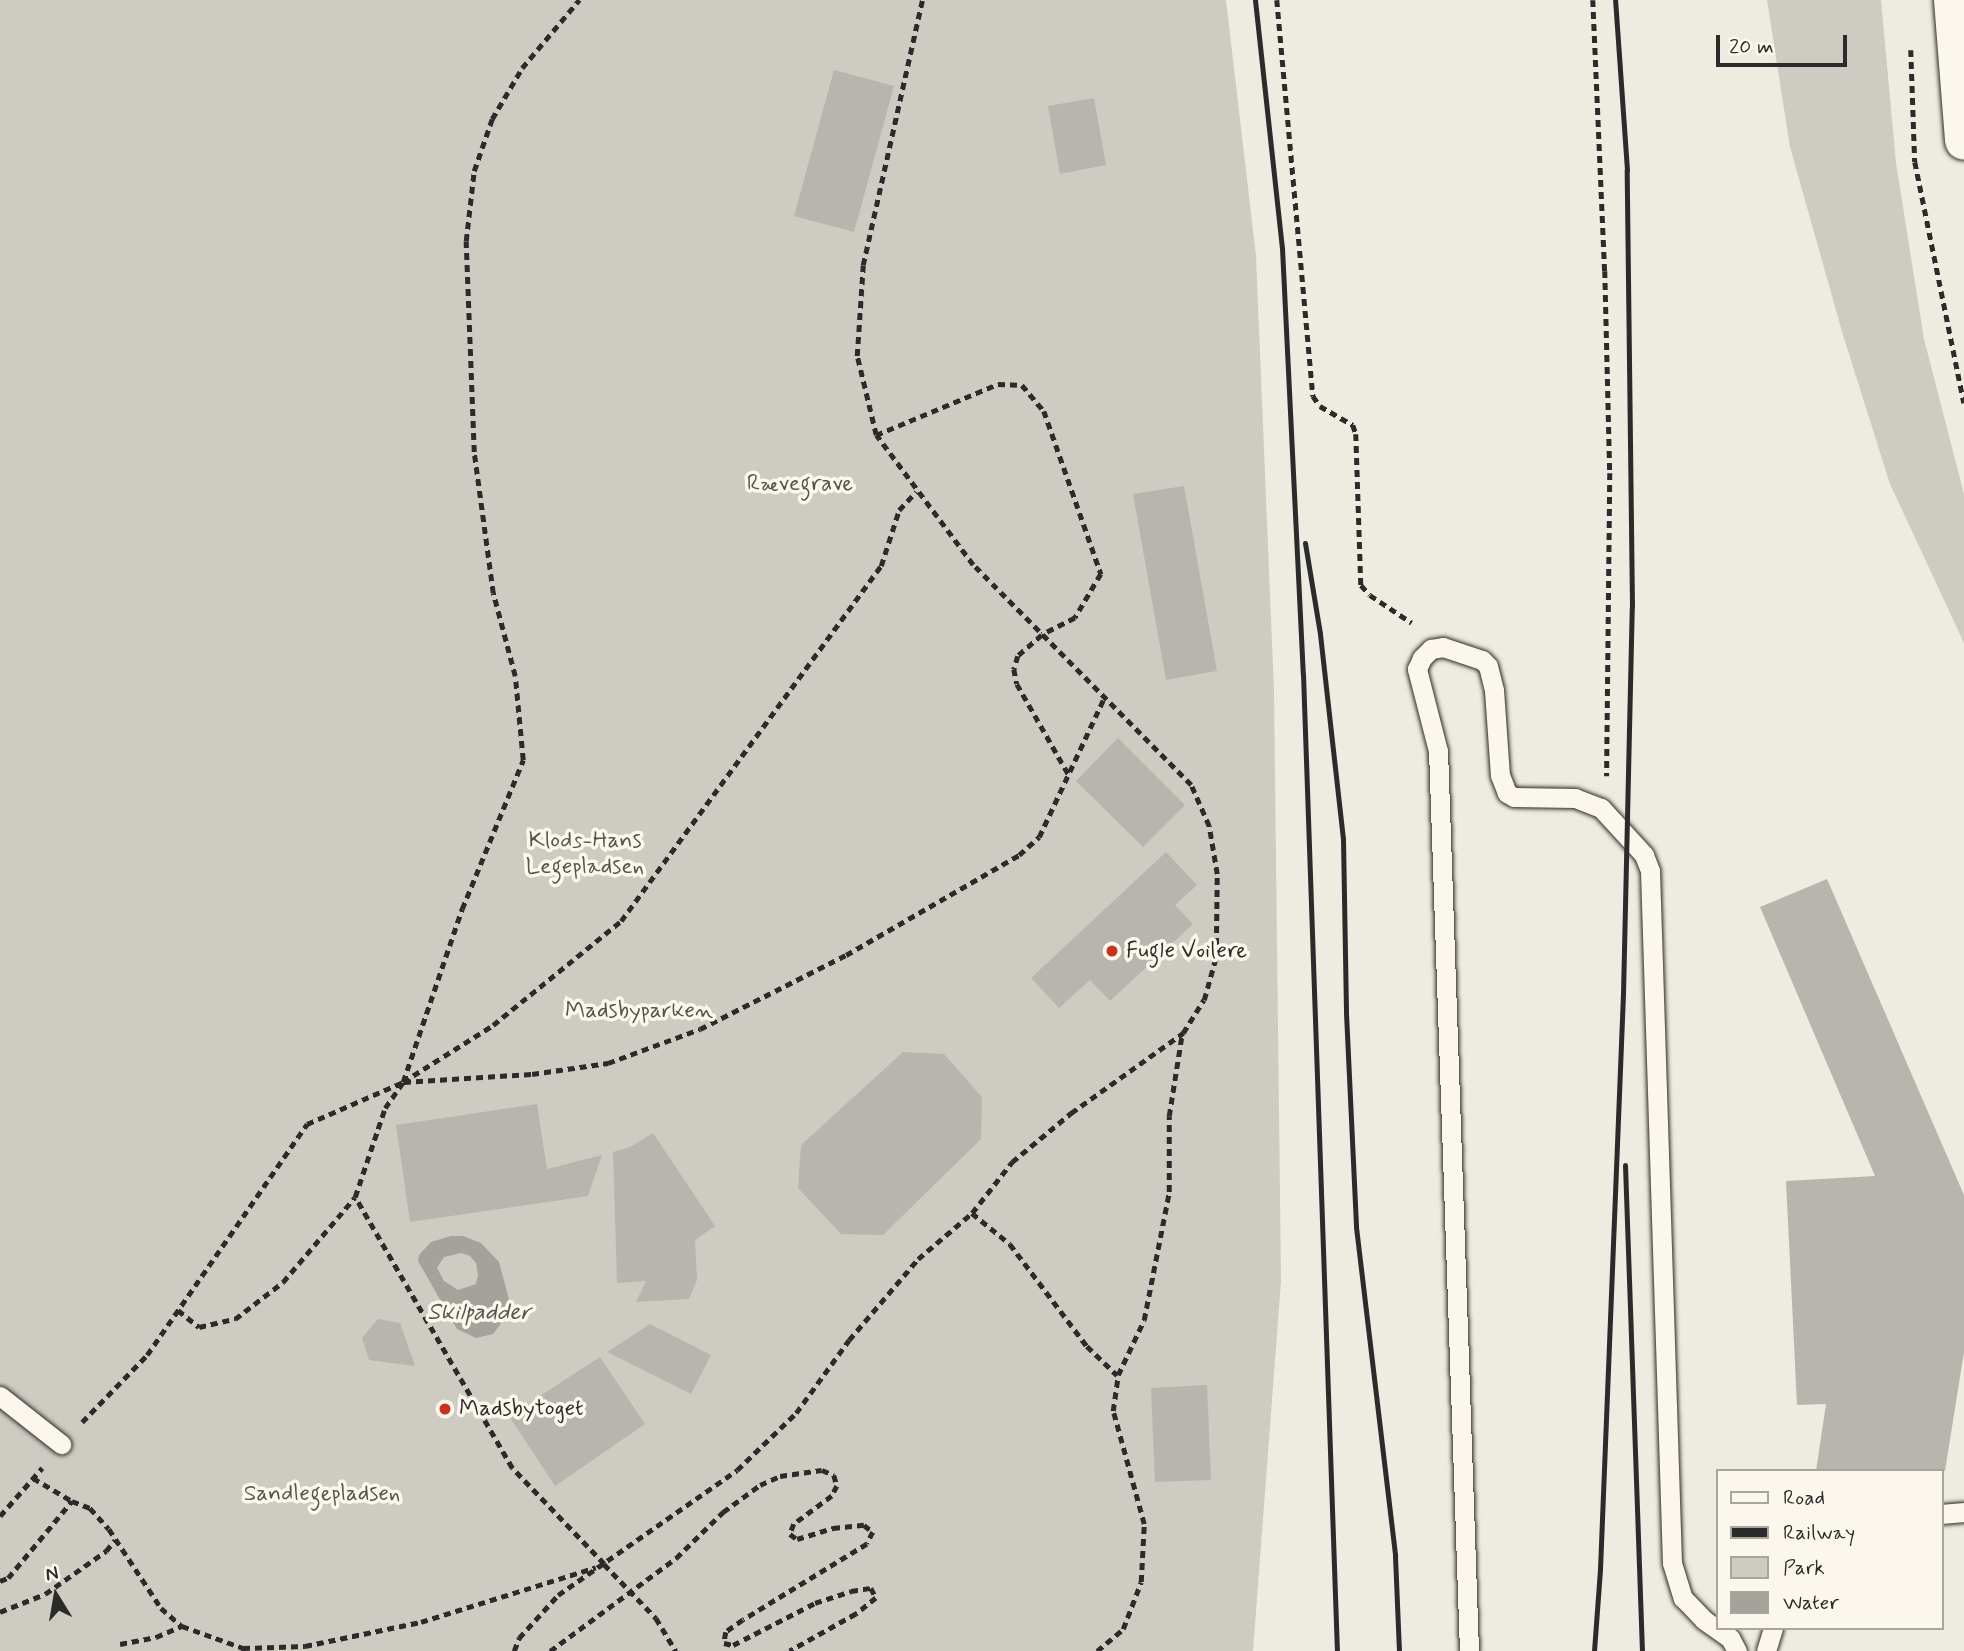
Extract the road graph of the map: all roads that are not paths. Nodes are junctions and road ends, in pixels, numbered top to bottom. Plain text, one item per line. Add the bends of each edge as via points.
1 (1953, 0) edge
2 (1964, 141) edge
3 (0, 1396) edge
4 (61, 1444) road end
5 (1964, 1512) edge
6 (1943, 1514) edge
7 (1716, 1628) edge
8 (1718, 1630) edge
9 (1772, 1630) edge
10 (1469, 1651) edge
11 (1737, 1651) edge
12 (1766, 1651) edge

1 - 2 street
3 - 4 lane
5 - 6 lane
7 - 10 lane via 1683,1598 1672,1563 1650,871 1644,855 1601,808 1575,798 1507,793 1500,775 1488,666 1443,647 1430,649 1417,669 1438,751
8 - 11 lane
9 - 12 lane

